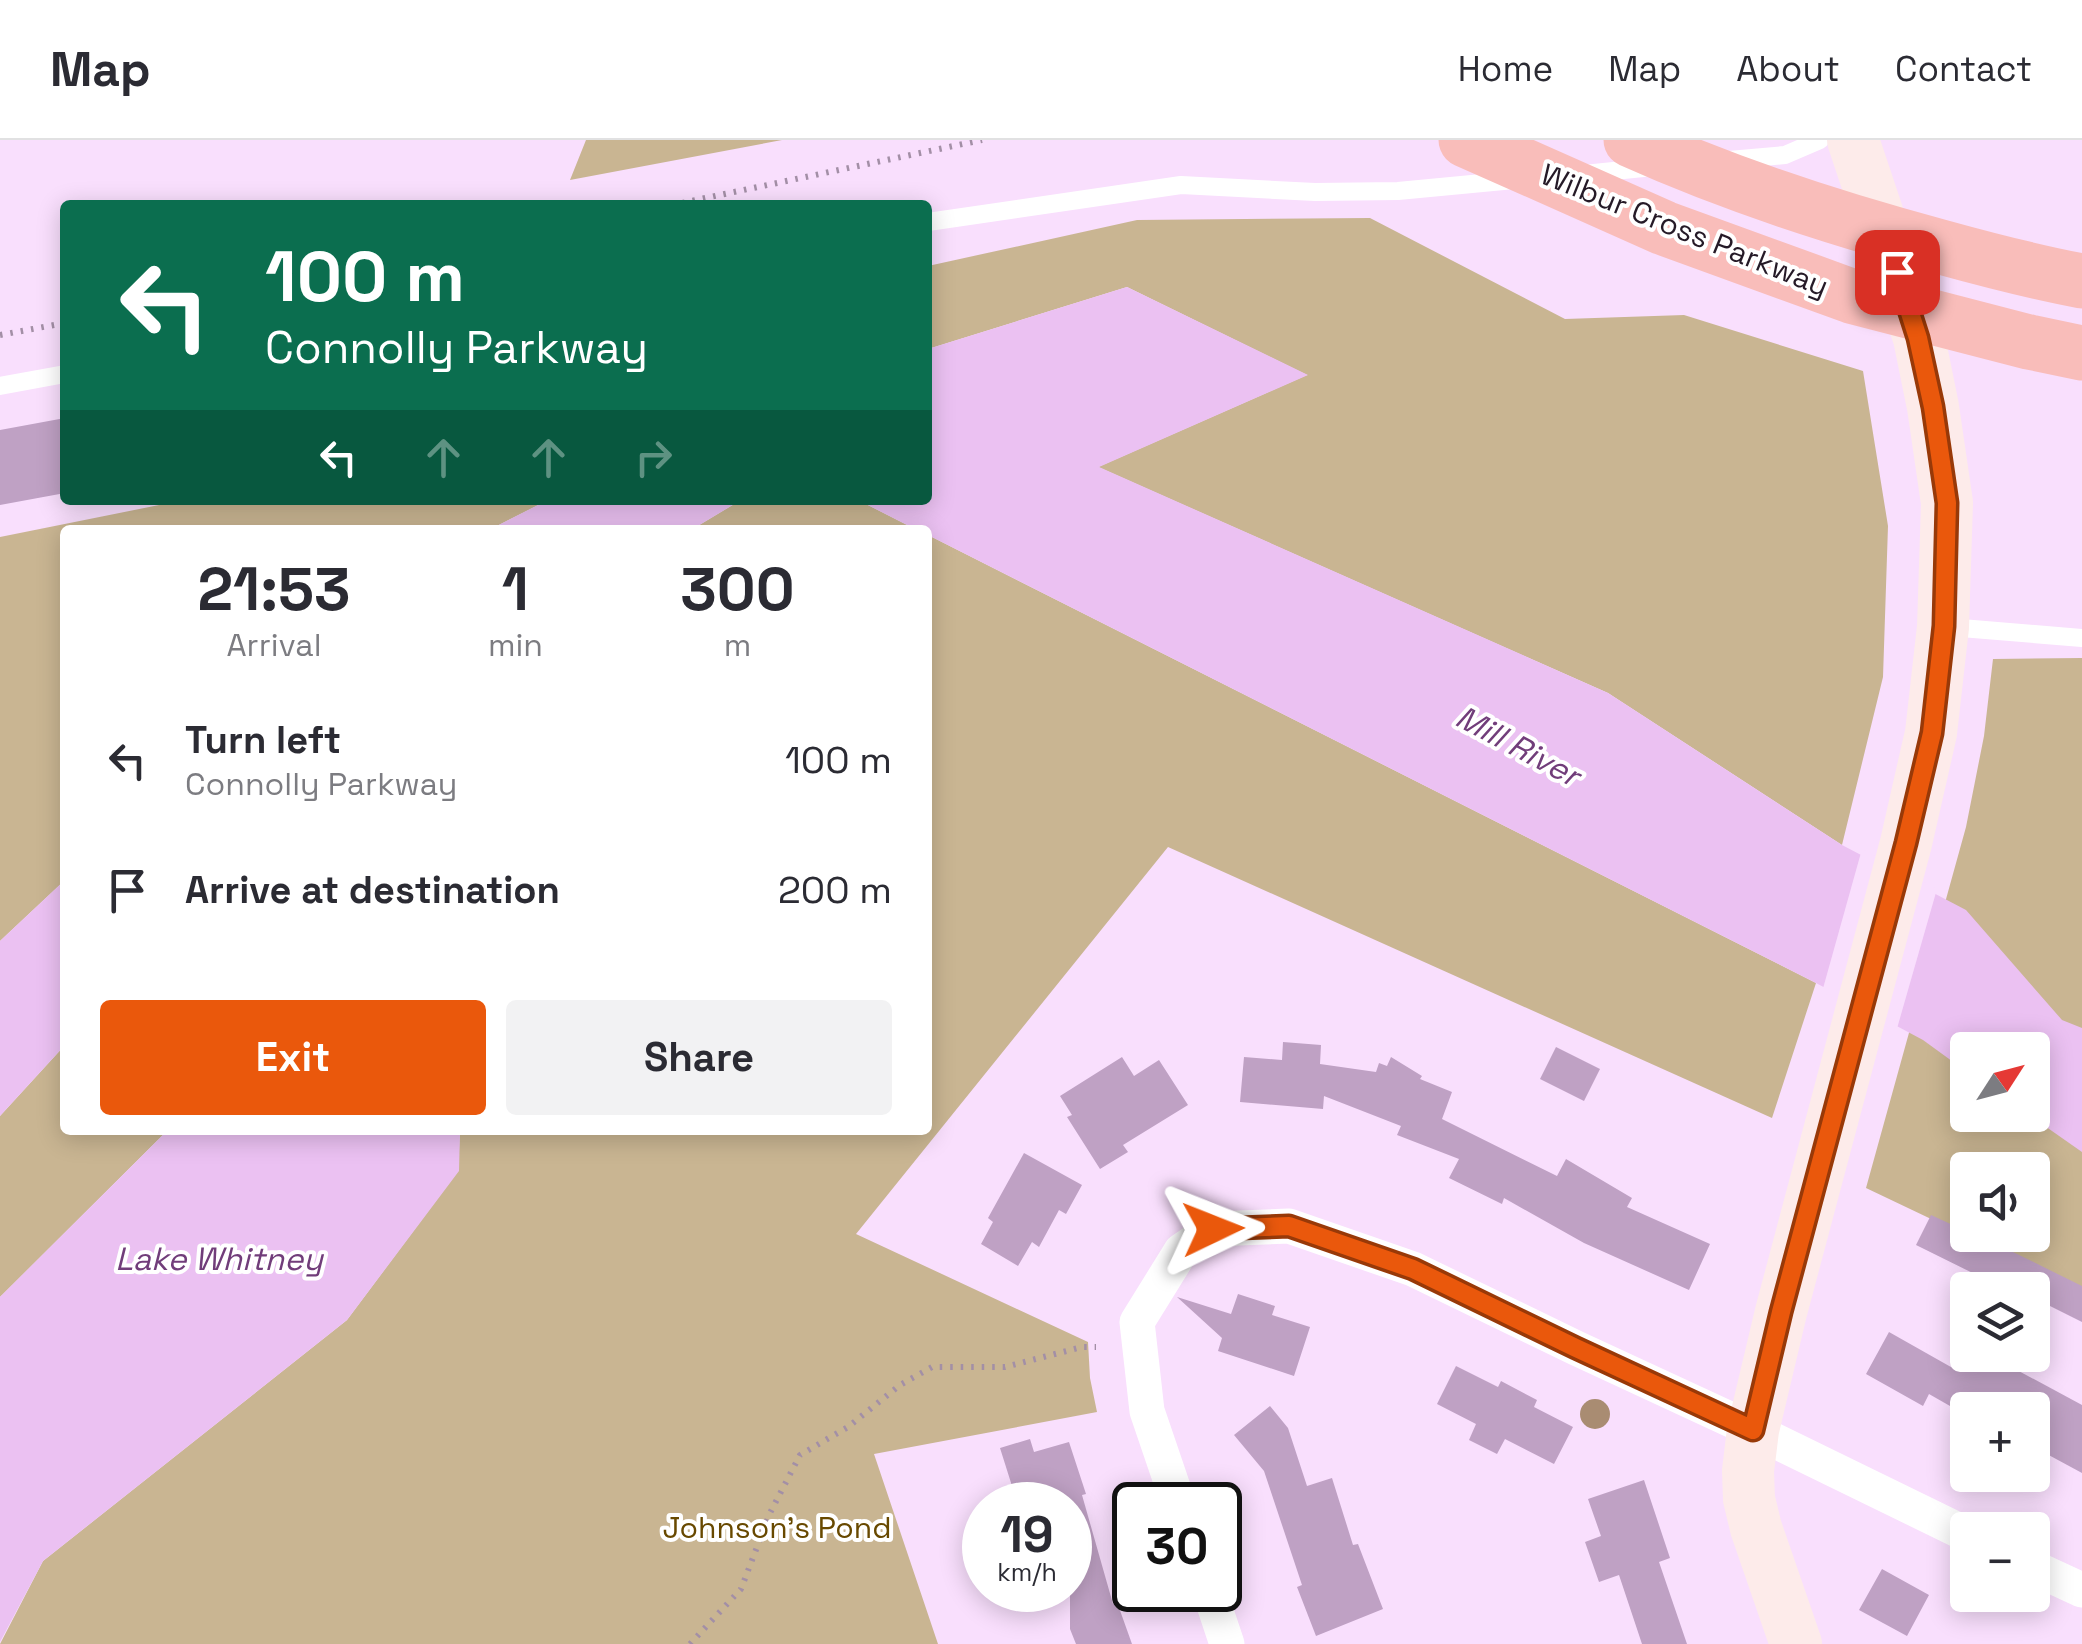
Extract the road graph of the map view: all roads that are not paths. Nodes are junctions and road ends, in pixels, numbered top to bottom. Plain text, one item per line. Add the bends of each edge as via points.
1 (1466, 140) edge
2 (1631, 140) edge
3 (1820, 140) edge
4 (1853, 140) edge
5 (932, 221) edge
6 (2082, 281) edge
7 (2082, 353) edge
8 (60, 375) edge
9 (0, 386) edge
10 (1944, 626) junction
11 (2082, 638) edge
12 (1753, 1430) junction
13 (1171, 1482) edge
14 (1950, 1526) edge
15 (2050, 1575) edge
16 (2082, 1590) edge
17 (1216, 1612) edge
18 (1227, 1644) edge
19 (1796, 1644) edge

1 - 7 highway, Wilbur Cross Parkway via 1664,228 1851,296
2 - 6 highway, Wilbur Cross Parkway via 1860,226
3 - 5 lane via 1784,155 1398,191 1181,185
4 - 10 main road via 1918,338 1933,407 1947,503
8 - 9 lane
10 - 11 lane
10 - 12 main road via 1932,733 1906,843
12 - 13 street via 1413,1269 1289,1226 1213,1229 1181,1250 1138,1322 1147,1411
12 - 14 street
12 - 19 main road via 1749,1499
15 - 16 street
17 - 18 street

